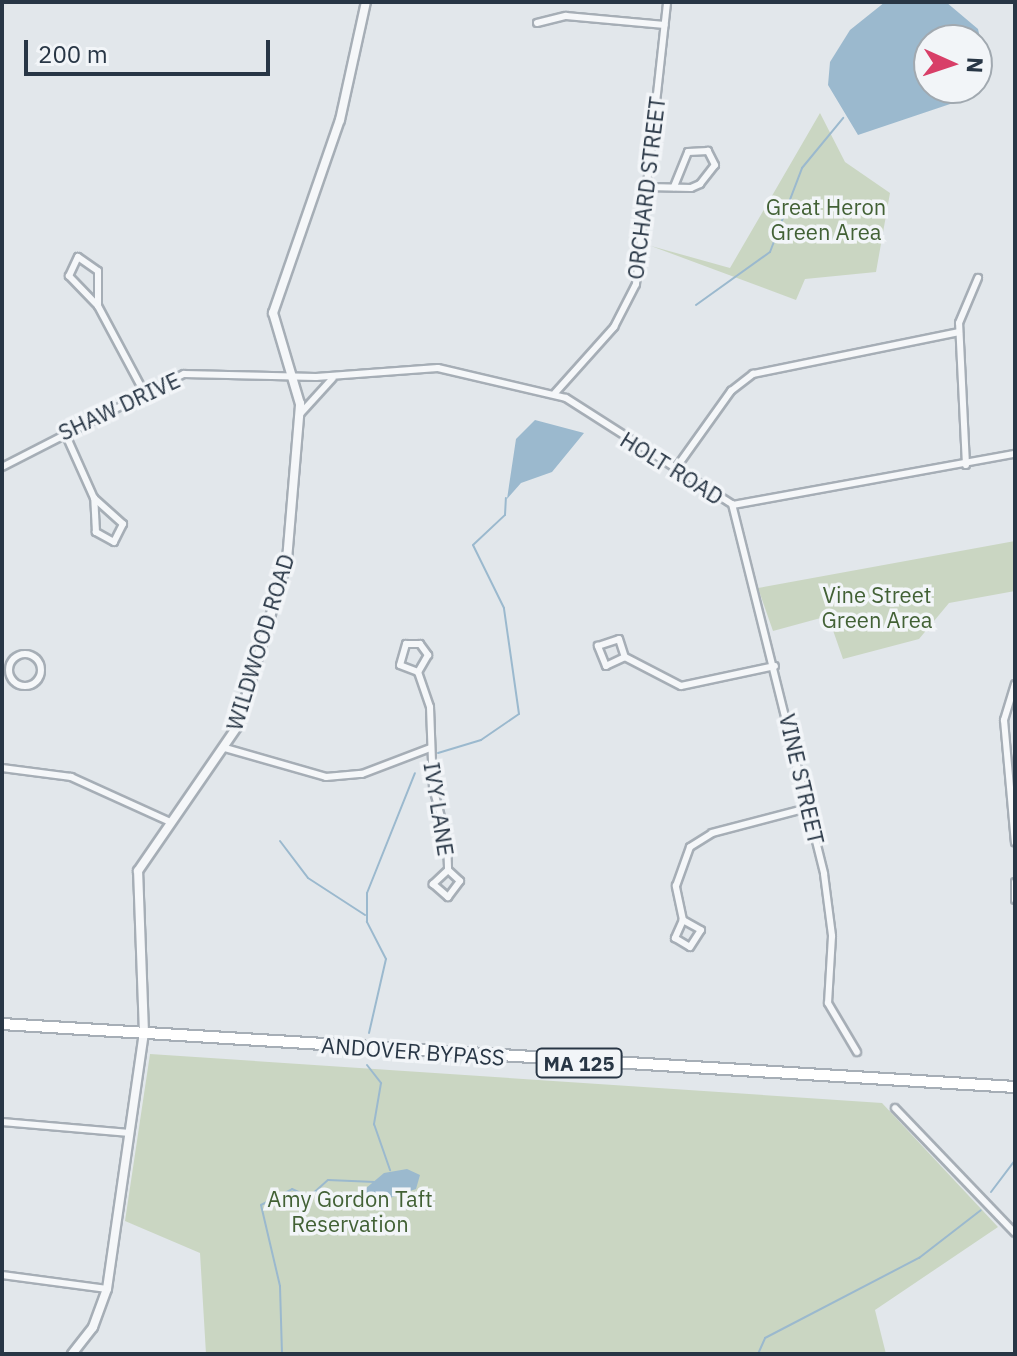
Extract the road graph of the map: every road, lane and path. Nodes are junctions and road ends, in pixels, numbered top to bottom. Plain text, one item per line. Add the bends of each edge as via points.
1 (366, 2) edge
2 (667, 2) edge
3 (537, 23) dead end
4 (665, 25) junction
5 (648, 187) junction
6 (674, 187) junction
7 (978, 278) dead end
8 (98, 306) junction
9 (959, 332) junction
10 (340, 375) junction
11 (292, 376) junction
12 (144, 392) junction
13 (555, 393) junction
14 (300, 416) junction
15 (64, 431) junction
16 (1015, 454) edge
17 (966, 465) junction
18 (2, 467) edge
19 (676, 468) junction
20 (94, 498) junction
21 (732, 504) junction
22 (625, 657) junction
23 (4, 659) edge
24 (775, 666) junction
25 (418, 672) junction
26 (1015, 684) edge
27 (225, 748) junction
28 (430, 748) junction
29 (2, 768) edge
30 (807, 808) junction
31 (170, 822) junction
32 (1015, 843) edge
33 (448, 870) junction
34 (1015, 882) edge
35 (1015, 900) edge
36 (683, 920) junction
37 (2, 1024) edge
38 (144, 1033) junction
39 (857, 1052) dead end
40 (1015, 1087) edge
41 (895, 1108) dead end
42 (2, 1122) edge
43 (130, 1133) junction
44 (1015, 1233) edge
45 (2, 1275) edge
46 (107, 1289) junction
47 (72, 1354) edge

1 - 11 street, WILDWOOD ROAD via 340,120 274,304 274,329
2 - 4 street, ORCHARD STREET
3 - 4 street via 566,16
4 - 5 street, ORCHARD STREET
5 - 6 street
5 - 13 street, ORCHARD STREET via 631,298
6 - 6 street via 705,180 712,155 688,152
7 - 9 street
8 - 8 street via 69,276 78,257 98,271
8 - 12 street
9 - 17 street
9 - 19 street via 753,374 731,391
10 - 11 street, HOLT ROAD
10 - 13 street, HOLT ROAD via 462,369
10 - 14 street via 316,390
11 - 12 street, SHAW DRIVE via 194,373
11 - 14 street, WILDWOOD ROAD
12 - 15 street, SHAW DRIVE
13 - 19 street, HOLT ROAD
14 - 27 street, WILDWOOD ROAD via 285,571
15 - 18 street, SHAW DRIVE
15 - 20 street
16 - 17 street, HOLT ROAD
17 - 21 street, HOLT ROAD
19 - 21 street, HOLT ROAD
20 - 20 street via 123,524 114,542 96,532
21 - 24 street, VINE STREET
22 - 22 street via 606,666 598,646 614,637
22 - 24 street via 691,686
23 - 23 street via 17,681 32,686 42,679 32,659
24 - 30 street, VINE STREET
25 - 25 street, IVY LANE via 400,665 406,644 426,651
25 - 28 street, IVY LANE via 430,707
26 - 32 street via 1004,720
27 - 28 street, IVY LANE via 326,777 362,774
27 - 31 street, WILDWOOD ROAD
28 - 33 street, IVY LANE
29 - 31 street via 71,777
30 - 36 street via 712,833 690,847 676,878
30 - 39 street, VINE STREET via 831,921 828,1003
31 - 38 street, WILDWOOD ROAD via 138,871 134,892
33 - 33 street, IVY LANE via 433,884 448,897 460,881
34 - 35 street
36 - 36 street via 701,930 690,947 675,938
37 - 38 main road, ANDOVER BYPASS / MA 125
38 - 40 main road, ANDOVER BYPASS / MA 125
38 - 43 street, WILDWOOD ROAD
41 - 44 street
42 - 43 street
43 - 46 street, WILDWOOD ROAD
45 - 46 street
46 - 47 street, WILDWOOD ROAD via 93,1327

